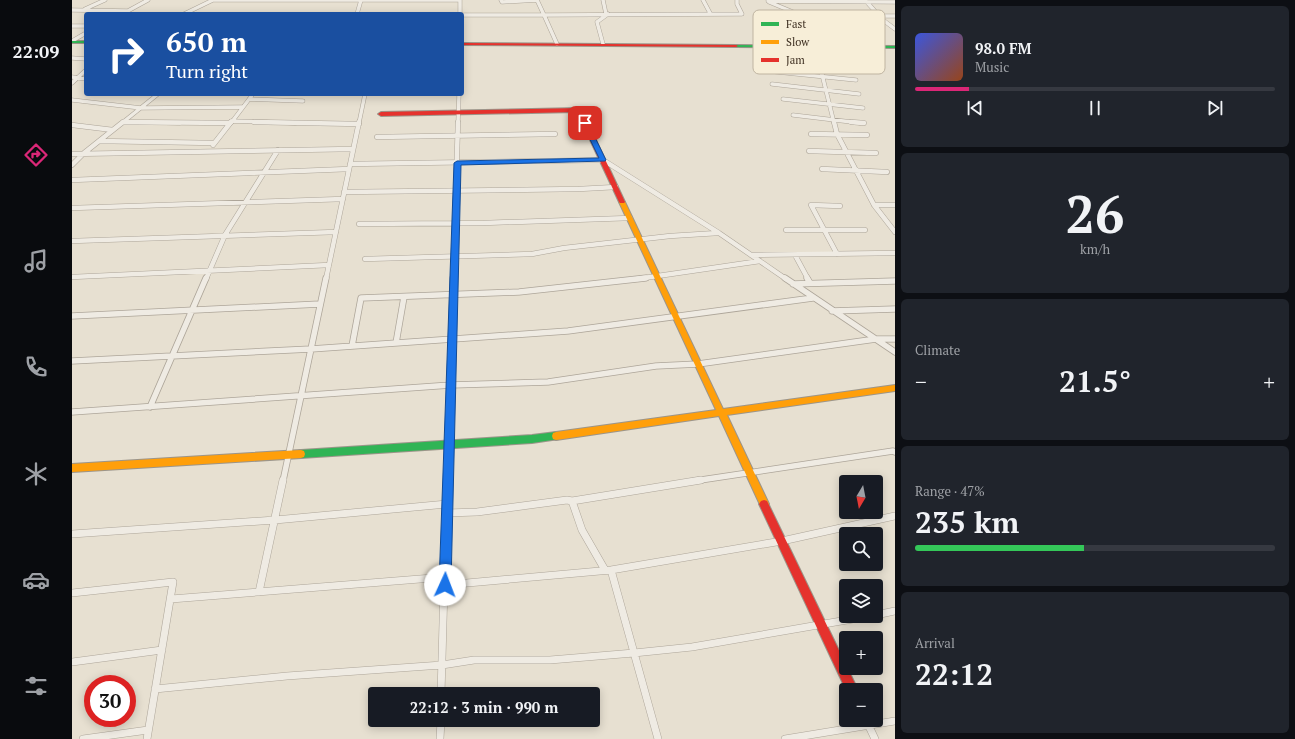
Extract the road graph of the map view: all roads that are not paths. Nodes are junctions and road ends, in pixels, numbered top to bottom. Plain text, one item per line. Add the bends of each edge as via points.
1 (105, 0) edge
2 (148, 0) edge
3 (213, 0) edge
4 (361, 0) edge
5 (460, 0) edge
6 (501, 0) edge
7 (537, 0) edge
8 (603, 0) edge
9 (703, 0) edge
10 (737, 0) edge
11 (767, 0) edge
12 (866, 1) edge
13 (895, 2) edge
14 (72, 10) edge
15 (83, 10) junction
16 (789, 10) edge
17 (874, 10) edge
18 (128, 11) joint
19 (188, 12) edge
20 (358, 12) edge
21 (461, 12) edge
22 (710, 13) junction
23 (464, 14) edge
24 (607, 14) junction
25 (544, 15) junction
26 (885, 21) edge
27 (72, 26) edge
28 (84, 26) edge
29 (895, 29) edge
30 (84, 34) edge
31 (72, 41) edge
32 (84, 42) edge
33 (464, 44) edge
34 (557, 44) junction
35 (603, 44) junction
36 (753, 45) edge
37 (885, 47) edge
38 (895, 47) edge
39 (72, 58) edge
40 (84, 59) edge
41 (84, 72) edge
42 (800, 74) edge
43 (822, 76) junction
44 (72, 78) edge
45 (78, 78) junction
46 (84, 79) edge
47 (856, 80) dead end
48 (72, 83) edge
49 (772, 84) dead end
50 (825, 90) junction
51 (859, 94) dead end
52 (156, 96) edge
53 (251, 96) edge
54 (365, 96) edge
55 (459, 96) edge
56 (249, 99) junction
57 (783, 99) dead end
58 (72, 100) edge
59 (303, 101) dead end
60 (828, 104) junction
61 (242, 107) junction
62 (141, 108) junction
63 (863, 108) dead end
64 (458, 112) junction
65 (381, 114) dead end
66 (793, 115) dead end
67 (832, 120) junction
68 (123, 122) junction
69 (231, 122) junction
70 (864, 123) dead end
71 (359, 124) junction
72 (72, 125) edge
73 (113, 130) junction
74 (555, 134) dead end
75 (811, 134) dead end
76 (837, 134) junction
77 (867, 134) dead end
78 (458, 136) junction
79 (377, 137) dead end
80 (99, 141) junction
81 (214, 143) junction
82 (353, 148) junction
83 (278, 150) junction
84 (208, 151) junction
85 (809, 151) dead end
86 (846, 152) junction
87 (84, 153) junction
88 (876, 153) dead end
89 (72, 154) edge
90 (603, 160) junction
91 (457, 163) junction
92 (72, 165) edge
93 (350, 166) junction
94 (822, 169) dead end
95 (856, 170) junction
96 (887, 172) dead end
97 (264, 173) junction
98 (72, 180) edge
99 (616, 187) junction
100 (457, 191) junction
101 (344, 192) junction
102 (343, 199) junction
103 (244, 202) junction
104 (874, 205) junction
105 (895, 205) edge
106 (840, 206) dead end
107 (72, 208) edge
108 (630, 218) junction
109 (456, 223) junction
110 (359, 224) dead end
111 (786, 230) dead end
112 (825, 230) junction
113 (865, 230) dead end
114 (894, 230) edge
115 (336, 232) junction
116 (719, 232) junction
117 (225, 235) junction
118 (72, 240) edge
119 (640, 240) junction
120 (837, 254) junction
121 (895, 254) edge
122 (751, 255) junction
123 (795, 255) junction
124 (455, 257) junction
125 (365, 259) dead end
126 (760, 261) junction
127 (329, 265) junction
128 (210, 271) junction
129 (72, 277) edge
130 (658, 277) junction
131 (895, 281) edge
132 (793, 284) junction
133 (810, 284) junction
134 (454, 295) junction
135 (404, 297) junction
136 (813, 298) junction
137 (320, 304) junction
138 (895, 309) edge
139 (192, 310) junction
140 (832, 311) junction
141 (72, 316) edge
142 (676, 316) junction
143 (452, 339) junction
144 (895, 339) edge
145 (876, 340) junction
146 (396, 343) junction
147 (352, 346) junction
148 (311, 349) junction
149 (895, 352) edge
150 (172, 356) junction
151 (72, 361) edge
152 (698, 364) junction
153 (451, 385) junction
154 (895, 388) edge
155 (300, 395) junction
156 (150, 407) junction
157 (72, 412) edge
158 (721, 412) junction
159 (449, 444) junction
160 (895, 452) edge
161 (289, 454) junction
162 (72, 468) edge
163 (750, 473) junction
164 (572, 501) junction
165 (447, 504) junction
166 (447, 513) junction
167 (895, 516) edge
168 (275, 520) junction
169 (72, 534) edge
170 (782, 541) junction
171 (608, 570) junction
172 (445, 577) junction
173 (445, 585) junction
174 (259, 592) junction
175 (72, 593) edge
176 (170, 599) junction
177 (895, 611) edge
178 (883, 614) edge
179 (839, 622) edge
180 (821, 625) junction
181 (162, 650) junction
182 (634, 654) junction
183 (72, 662) edge
184 (442, 665) junction
185 (849, 683) edge
186 (441, 687) edge
187 (155, 689) junction
188 (895, 721) edge
189 (883, 722) edge
190 (441, 727) edge
191 (848, 727) edge
192 (869, 727) edge
193 (148, 730) junction
194 (83, 739) edge
195 (147, 739) edge
196 (440, 739) edge
197 (658, 739) edge
198 (785, 739) edge
199 (875, 739) edge

1 - 15 street
2 - 18 street
3 - 4 street
3 - 19 street
4 - 5 street
4 - 20 street
5 - 21 street
6 - 7 street
7 - 25 street
8 - 24 street
9 - 22 street
10 - 22 street via 742,14
11 - 12 street
11 - 16 street
12 - 13 street
12 - 17 street
14 - 15 street
15 - 18 street
22 - 24 street
23 - 25 street
24 - 25 street
24 - 35 street via 597,22
25 - 34 street
26 - 29 street
27 - 28 street
30 - 31 street
31 - 32 street
33 - 34 street
34 - 35 street
35 - 36 street
37 - 38 street
39 - 40 street
41 - 45 street
42 - 43 street
43 - 47 street
43 - 50 street
44 - 45 street
45 - 46 street
45 - 48 street
49 - 50 street
50 - 51 street
50 - 60 street
52 - 62 street
53 - 56 street
54 - 71 street
55 - 64 street
56 - 59 street
56 - 61 street
57 - 60 street
58 - 62 street
60 - 63 street
60 - 67 street
61 - 62 street
61 - 69 street
62 - 68 street
64 - 65 street
64 - 78 street
64 - 90 street via 580,110
66 - 67 street
67 - 70 street
67 - 76 street
68 - 69 street
68 - 73 street
69 - 71 street
69 - 81 street
71 - 82 street
72 - 73 street
73 - 80 street
74 - 78 street
75 - 76 street
76 - 77 street
76 - 86 street
78 - 79 street
78 - 91 street
80 - 81 street
80 - 87 street
81 - 84 street
82 - 83 street
82 - 93 street
83 - 84 street
83 - 97 street
84 - 87 street
85 - 86 street
86 - 88 street
86 - 95 street
87 - 89 street
87 - 92 street
90 - 91 street
90 - 99 street
90 - 116 street
91 - 93 street
91 - 100 street
93 - 97 street
93 - 101 street
94 - 95 street
95 - 96 street
95 - 104 street
97 - 98 street
97 - 103 street
99 - 100 street
99 - 108 street
100 - 101 street
100 - 109 street
101 - 102 street
102 - 103 street
102 - 115 street
103 - 107 street
103 - 117 street
104 - 105 street
104 - 114 street
106 - 112 street via 811,205
108 - 109 street
108 - 119 street
109 - 110 street
109 - 124 street
111 - 112 street
112 - 113 street
112 - 120 street
115 - 117 street
115 - 127 street
116 - 119 street
116 - 122 street
117 - 118 street
117 - 128 street
119 - 124 street via 532,254
119 - 130 street
120 - 121 street
120 - 123 street
122 - 123 street
122 - 126 street
123 - 133 street
124 - 125 street
124 - 134 street
126 - 130 street
126 - 132 street
127 - 128 street
127 - 137 street
128 - 129 street
128 - 139 street
130 - 134 street via 519,292
130 - 142 street
131 - 133 street
132 - 133 street
132 - 136 street
134 - 135 street
134 - 143 street
135 - 146 street
135 - 147 street via 361,298
136 - 140 street
136 - 142 street
137 - 139 street
137 - 148 street
138 - 140 street
139 - 141 street
139 - 150 street
140 - 145 street
142 - 143 street via 568,331
142 - 152 street
143 - 146 street
143 - 153 street
144 - 145 street
145 - 149 street
145 - 152 street
146 - 147 street
147 - 148 street
148 - 150 street
148 - 155 street
150 - 151 street
150 - 156 street
152 - 153 street via 656,366 548,382
152 - 158 street
153 - 155 street
153 - 159 street
154 - 158 street
155 - 156 street
155 - 161 street
156 - 157 street
158 - 159 street via 532,439
158 - 163 street
159 - 161 street
159 - 165 street
160 - 163 street
161 - 162 street
161 - 168 street
163 - 164 street via 686,481
163 - 170 street
164 - 166 street
164 - 171 street via 582,530
165 - 166 street
165 - 168 street
166 - 172 street
167 - 170 street
168 - 169 street
168 - 174 street
170 - 171 street
170 - 180 street
171 - 173 street
171 - 182 street
172 - 173 street
172 - 174 street
173 - 184 street
174 - 176 street
175 - 176 street via 173,582
176 - 181 street
177 - 178 street
179 - 180 street
180 - 182 street via 692,648
180 - 185 street
181 - 183 street
181 - 187 street
182 - 184 street via 550,660 474,660
182 - 197 street
184 - 186 street
184 - 187 street
187 - 193 street
188 - 189 street
190 - 196 street
191 - 198 street
192 - 199 street
193 - 194 street
193 - 195 street

